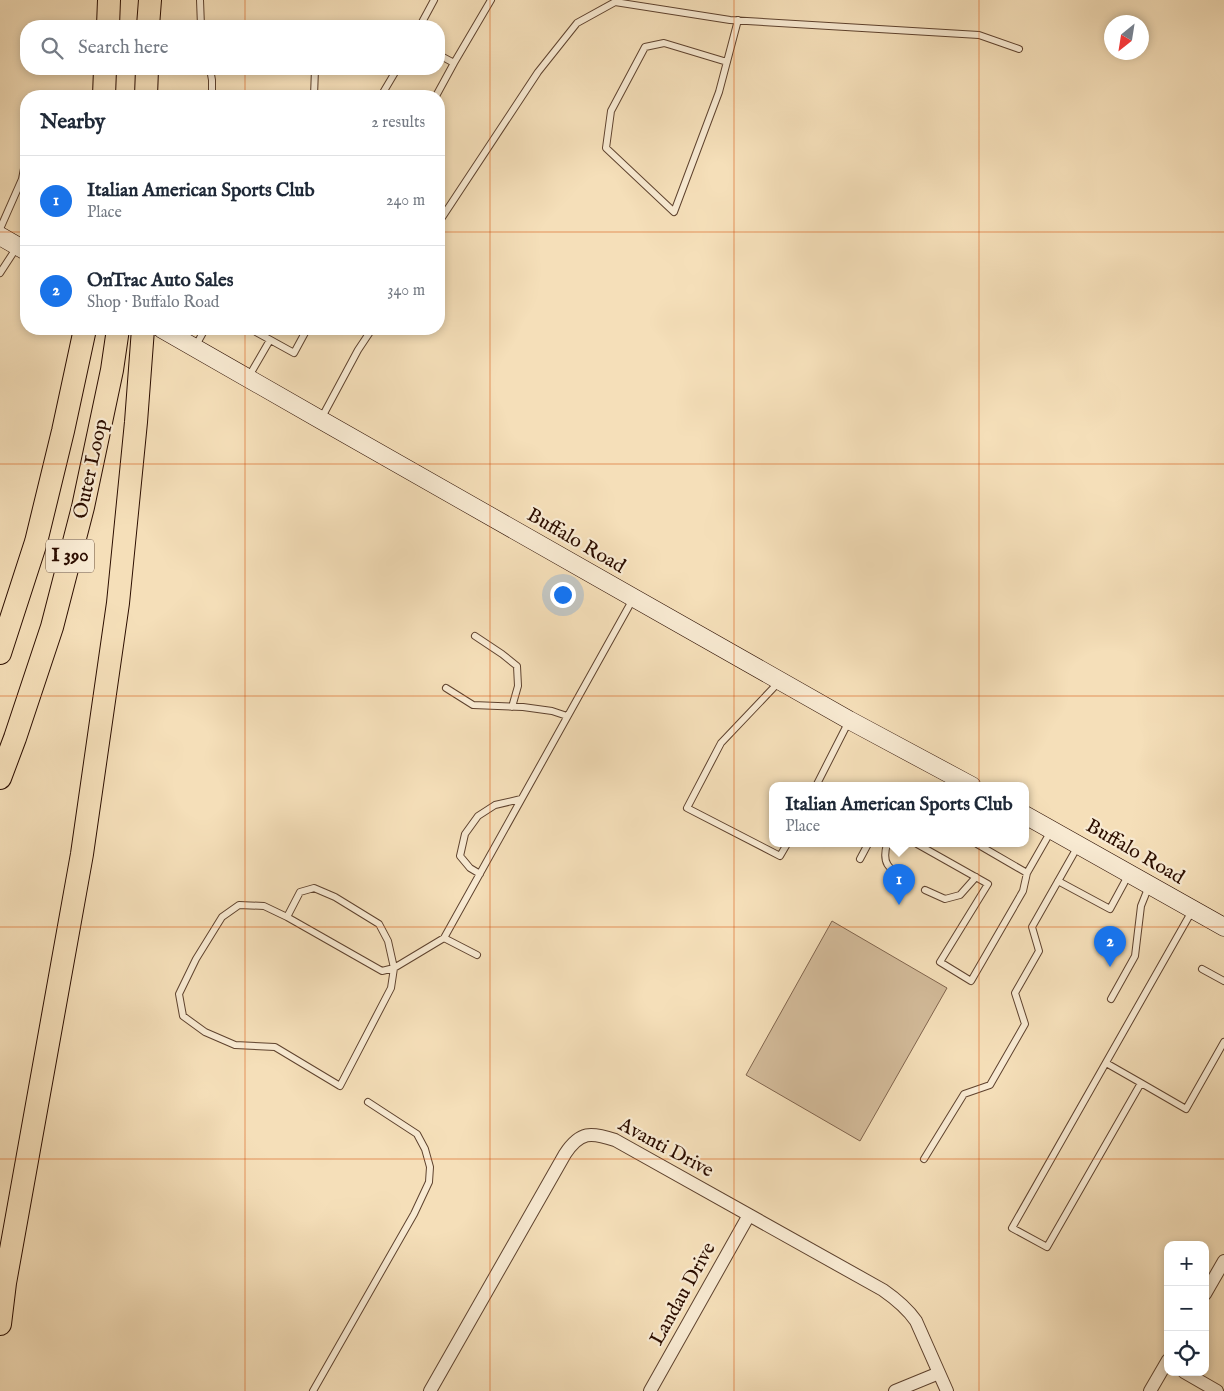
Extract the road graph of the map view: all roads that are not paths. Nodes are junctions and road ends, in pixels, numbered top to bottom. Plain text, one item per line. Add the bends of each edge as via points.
1 (109, 0) edge
2 (150, 0) edge
3 (200, 0) edge
4 (434, 0) edge
5 (491, 0) edge
6 (108, 20) edge
7 (148, 20) edge
8 (201, 20) edge
9 (423, 20) edge
10 (738, 20) junction
11 (1019, 49) dead end
12 (445, 59) edge
13 (727, 62) junction
14 (454, 64) junction
15 (105, 75) edge
16 (147, 75) edge
17 (211, 75) edge
18 (315, 75) edge
19 (393, 75) edge
20 (104, 90) edge
21 (146, 90) edge
22 (212, 90) edge
23 (314, 90) edge
24 (385, 90) edge
25 (439, 90) edge
26 (20, 184) edge
27 (445, 213) edge
28 (0, 229) edge
29 (0, 236) edge
30 (20, 248) edge
31 (20, 251) edge
32 (0, 273) edge
33 (85, 335) edge
34 (117, 335) edge
35 (155, 335) edge
36 (169, 335) edge
37 (202, 335) edge
38 (261, 335) edge
39 (304, 335) edge
40 (368, 335) edge
41 (270, 340) junction
42 (195, 347) junction
43 (248, 378) junction
44 (321, 420) junction
45 (634, 598) junction
46 (475, 636) dead end
47 (0, 653) edge
48 (780, 680) junction
49 (446, 688) dead end
50 (512, 707) junction
51 (567, 716) junction
52 (849, 720) junction
53 (0, 778) edge
54 (818, 782) edge
55 (965, 782) edge
56 (521, 799) junction
57 (1029, 817) edge
58 (1052, 830) junction
59 (1078, 844) junction
60 (784, 847) edge
61 (866, 847) edge
62 (885, 847) edge
63 (922, 847) edge
64 (982, 847) edge
65 (860, 859) dead end
66 (1027, 872) junction
67 (1129, 873) junction
68 (480, 874) junction
69 (976, 877) junction
70 (906, 880) dead end
71 (1058, 881) junction
72 (1149, 885) junction
73 (925, 890) dead end
74 (1193, 910) junction
75 (287, 917) junction
76 (1224, 927) edge
77 (444, 938) junction
78 (476, 954) dead end
79 (394, 968) junction
80 (1202, 969) dead end
81 (1224, 981) edge
82 (1112, 999) dead end
83 (1224, 1042) edge
84 (1106, 1063) junction
85 (1141, 1083) junction
86 (368, 1102) dead end
87 (924, 1159) dead end
88 (749, 1215) junction
89 (1224, 1261) edge
90 (1209, 1287) edge
91 (3, 1291) edge
92 (0, 1324) edge
93 (1164, 1367) edge
94 (939, 1373) junction
95 (1191, 1376) edge
96 (313, 1391) edge
97 (430, 1391) edge
98 (650, 1391) edge
99 (895, 1391) edge
100 (947, 1391) edge
101 (1150, 1391) edge
102 (1217, 1391) edge

1 - 6 highway
2 - 7 highway
3 - 8 lane
4 - 9 lane
5 - 14 lane
10 - 11 lane via 979,35
10 - 13 lane
10 - 27 lane via 615,2 578,23 538,72
12 - 14 lane
13 - 13 lane via 719,92 674,212 606,148 611,111 645,47 664,43
14 - 25 lane
15 - 20 highway
16 - 21 highway
17 - 22 lane
18 - 23 lane
19 - 24 lane
26 - 28 lane
29 - 30 main road
31 - 32 lane
33 - 47 highway, Outer Loop / I 390 via 36,542
34 - 53 highway, Outer Loop / I 390 via 83,507 52,627
35 - 91 highway via 136,422 117,613 82,854
36 - 42 main road, Buffalo Road
37 - 42 lane
38 - 41 lane
39 - 41 lane via 294,353
40 - 44 lane
41 - 43 lane
42 - 43 main road, Buffalo Road
43 - 44 main road, Buffalo Road
44 - 45 main road, Buffalo Road
45 - 48 main road, Buffalo Road
45 - 51 lane
46 - 50 lane via 517,666 518,686
48 - 52 main road, Buffalo Road
48 - 60 lane via 722,742 687,808 780,856
49 - 50 lane via 473,705
50 - 51 lane via 552,711
51 - 56 lane
52 - 54 lane
52 - 55 main road, Buffalo Road
56 - 68 lane
56 - 68 lane via 495,805 478,816 465,834 460,856
57 - 58 main road, Buffalo Road
58 - 59 main road, Buffalo Road
58 - 66 lane
59 - 67 main road, Buffalo Road
59 - 71 lane
61 - 65 lane
62 - 70 lane via 884,855 890,870
63 - 69 lane
64 - 66 lane
66 - 69 lane via 1023,891 970,981 940,962 988,884
67 - 71 lane via 1110,909
67 - 72 main road, Buffalo Road
68 - 77 lane
69 - 73 lane via 960,894 945,899
71 - 87 lane via 1032,927 1039,950 1015,993 1025,1024 990,1085 964,1094
72 - 74 main road, Buffalo Road
72 - 82 lane via 1141,906 1135,956
74 - 76 main road, Buffalo Road
74 - 84 lane
75 - 79 lane via 382,971
75 - 79 lane via 300,892 314,888 335,897 379,924 388,941
75 - 79 lane via 264,906 239,905 222,917 179,994 183,1016 205,1032 235,1045 275,1047 340,1086 391,988
77 - 78 lane
77 - 79 lane
80 - 81 lane
83 - 85 lane via 1186,1109
84 - 85 lane
84 - 85 lane via 1012,1228 1048,1247
86 - 96 lane via 417,1134 430,1167 429,1182
88 - 94 street, Avanti Drive via 899,1301 916,1321
88 - 97 street, Avanti Drive via 615,1140 582,1136 565,1154
88 - 98 street, Landau Drive
89 - 90 street
91 - 92 highway
93 - 101 street
94 - 99 street
94 - 100 street, Avanti Drive
95 - 102 street

